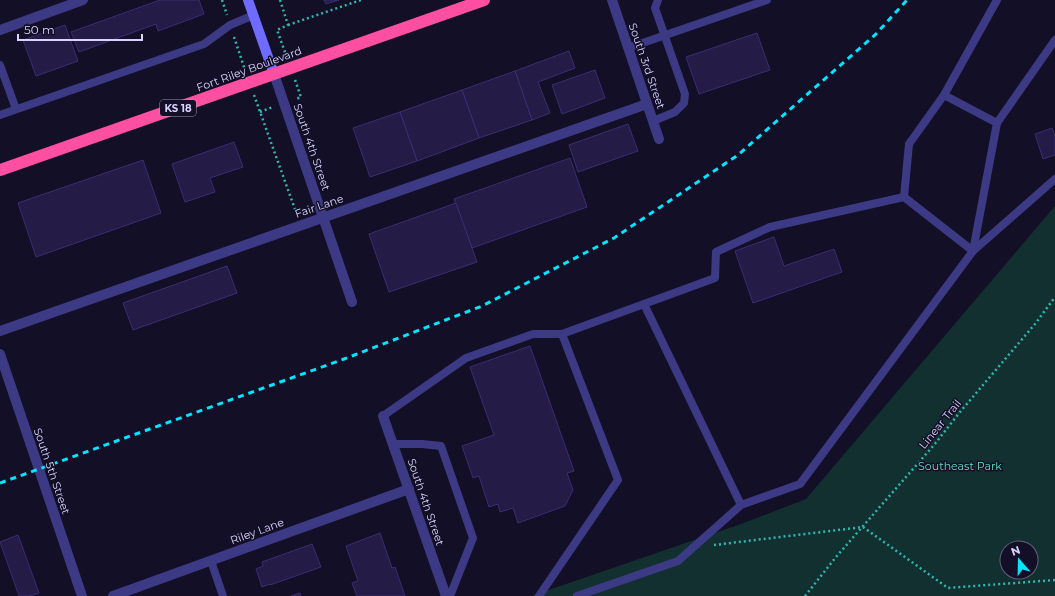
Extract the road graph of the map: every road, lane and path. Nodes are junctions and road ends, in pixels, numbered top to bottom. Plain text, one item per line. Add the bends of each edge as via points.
1 (83, 0) edge
2 (222, 0) edge
3 (248, 0) edge
4 (280, 0) edge
5 (361, 0) edge
6 (484, 0) edge
7 (612, 0) edge
8 (658, 0) edge
9 (767, 0) edge
10 (997, 0) edge
11 (254, 15) junction
12 (230, 25) junction
13 (288, 25) junction
14 (0, 30) edge
15 (664, 36) junction
16 (1055, 40) edge
17 (628, 48) junction
18 (0, 65) edge
19 (290, 68) junction
20 (274, 74) junction
21 (2, 78) edge
22 (250, 83) junction
23 (944, 95) junction
24 (301, 97) dead end
25 (646, 104) junction
26 (16, 109) junction
27 (0, 115) edge
28 (652, 121) junction
29 (997, 123) junction
30 (659, 138) dead end
31 (0, 170) edge
32 (1055, 179) edge
33 (904, 197) junction
34 (323, 218) junction
35 (301, 225) junction
36 (973, 252) junction
37 (1055, 297) edge
38 (352, 302) dead end
39 (644, 304) junction
40 (0, 331) edge
41 (562, 334) junction
42 (0, 354) edge
43 (383, 416) joint
44 (393, 444) junction
45 (409, 490) junction
46 (741, 505) junction
47 (863, 527) junction
48 (694, 548) junction
49 (211, 561) junction
50 (1055, 580) edge
51 (82, 596) edge
52 (113, 596) edge
53 (223, 596) edge
54 (446, 596) edge
55 (450, 596) edge
56 (539, 596) edge
57 (577, 596) edge
58 (805, 596) edge

1 - 14 street
2 - 12 path
3 - 11 main road, South 4th Street
4 - 13 path
5 - 13 path
6 - 19 highway, Fort Riley Boulevard / KS 18
7 - 17 street, South 3rd Street
8 - 15 lane via 655,8
9 - 15 lane
10 - 23 lane
11 - 12 lane
11 - 20 main road, South 4th Street
12 - 22 path
12 - 26 lane via 204,44
13 - 19 path via 277,30
15 - 17 lane
15 - 28 lane via 685,94 684,104 675,112
16 - 29 lane
17 - 25 street, South 3rd Street
18 - 21 lane
19 - 20 highway, Fort Riley Boulevard / KS 18
19 - 24 path
20 - 22 highway, Fort Riley Boulevard / KS 18
20 - 34 street, South 4th Street
21 - 26 lane
22 - 31 highway, Fort Riley Boulevard / KS 18
22 - 35 path
23 - 29 lane
23 - 33 lane via 909,144
25 - 28 street, South 3rd Street
25 - 34 street, Fair Lane
26 - 27 lane
28 - 30 street, South 3rd Street
29 - 36 lane
32 - 36 lane
33 - 36 lane
33 - 39 lane via 770,227 716,252 715,278
34 - 35 street, Fair Lane
34 - 38 street, South 4th Street
35 - 40 street, Fair Lane
36 - 46 lane via 800,484
37 - 47 path, Linear Trail
39 - 41 lane
39 - 46 lane
41 - 43 lane via 533,334 466,358
41 - 56 lane via 618,480
42 - 51 street, South 5th Street
43 - 44 street, South 4th Street
44 - 45 street, South 4th Street
44 - 55 lane via 441,446 473,538
45 - 49 street, Riley Lane
45 - 54 street, South 4th Street
46 - 48 lane
47 - 48 path
47 - 50 path via 948,588
47 - 58 path, Linear Trail
48 - 57 lane via 678,561
49 - 52 street, Riley Lane
49 - 53 lane

